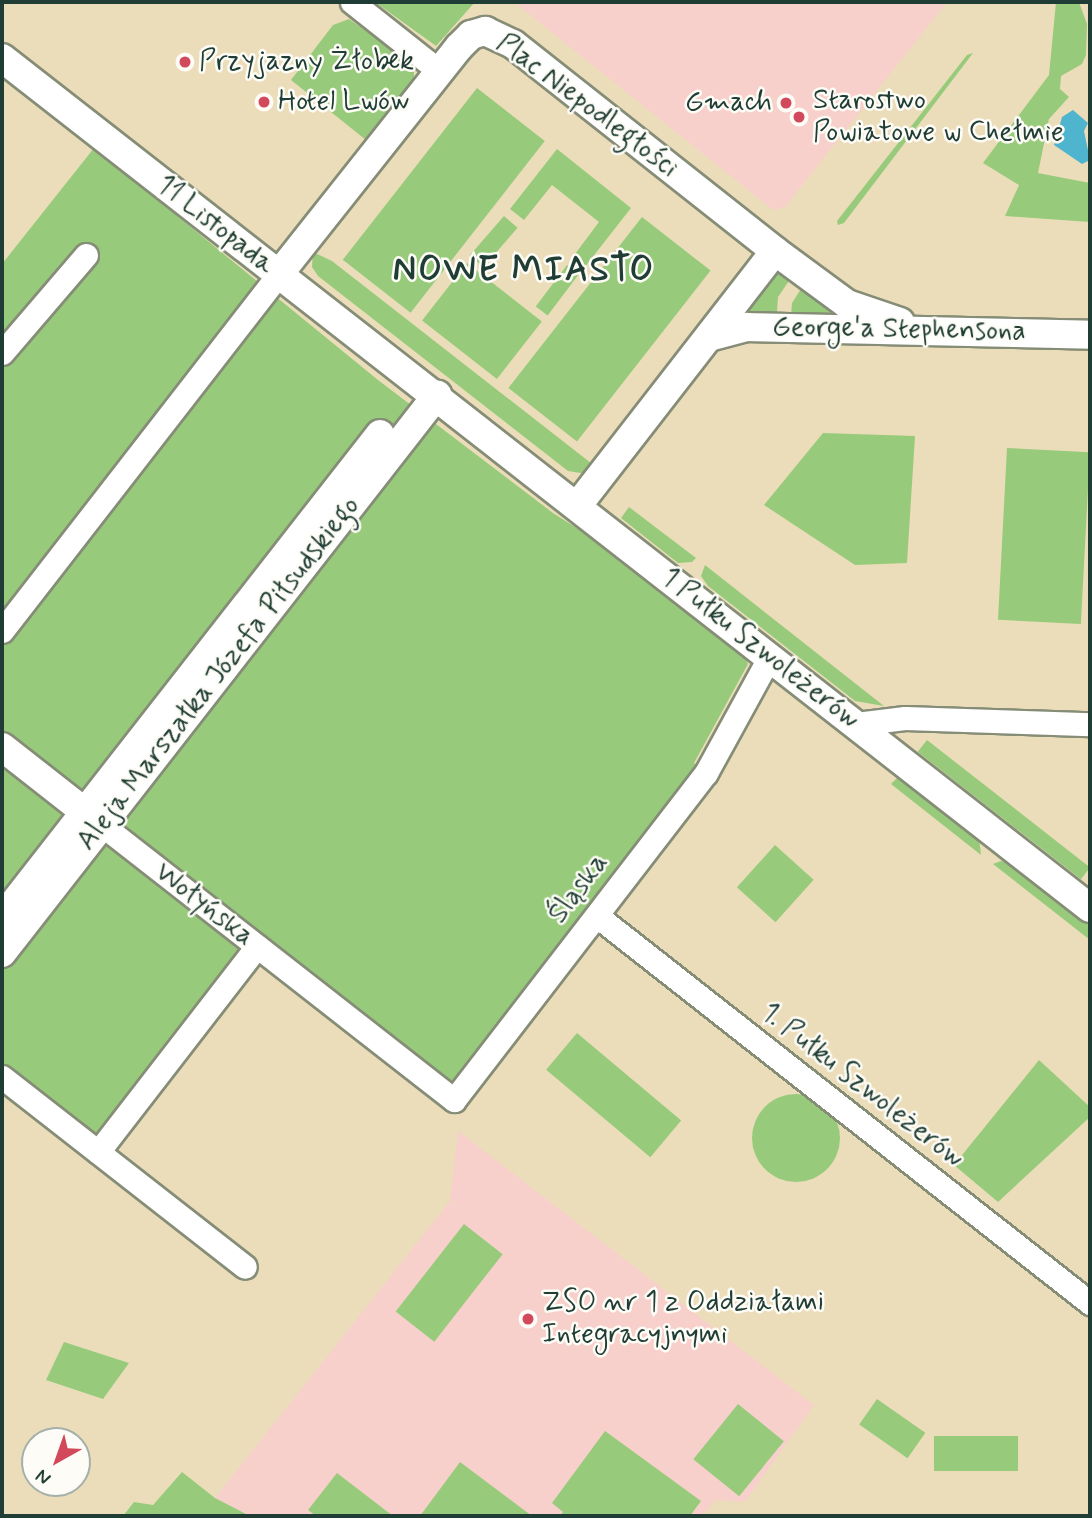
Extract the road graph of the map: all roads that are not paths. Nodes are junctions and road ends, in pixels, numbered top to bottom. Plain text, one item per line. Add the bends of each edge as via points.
1 (352, 2) edge
2 (2, 58) edge
3 (439, 71) junction
4 (775, 251) junction
5 (86, 255) dead end
6 (279, 274) junction
7 (933, 330) junction
8 (1090, 335) edge
9 (709, 337) junction
10 (2, 353) edge
11 (429, 389) junction
12 (578, 505) junction
13 (2, 631) edge
14 (769, 656) junction
15 (856, 724) junction
16 (1090, 724) edge
17 (2, 747) edge
18 (93, 818) junction
19 (1090, 908) edge
20 (597, 916) junction
21 (2, 918) edge
22 (257, 946) junction
23 (2, 953) edge
24 (407, 1063) joint
25 (2, 1077) edge
26 (97, 1152) junction
27 (245, 1267) dead end
28 (1090, 1303) edge

1 - 3 street
2 - 6 street, 11 Listopada
3 - 4 street, Plac Niepodległości via 471,35 485,31 500,36
3 - 6 street, Plac Niepodległości
4 - 7 street, Plac Niepodległości via 847,304 873,316
4 - 9 street
5 - 10 street
6 - 11 street, 11 Listopada
6 - 13 street
7 - 8 street, George'a Stephensona
7 - 9 street, George'a Stephensona via 747,327
9 - 12 street
11 - 12 street, 1 Pułku Szwoleżerów
11 - 18 street, Aleja Marszałka Józefa Piłsudskiego
12 - 14 street, 1 Pułku Szwoleżerów
14 - 15 street, 1 Pułku Szwoleżerów
14 - 20 street, Śląska via 706,773
15 - 16 street via 905,718
15 - 19 street, 1 Pułku Szwoleżerów
17 - 18 street, Wołyńska
18 - 21 street, Aleja Marszałka Józefa Piłsudskiego
18 - 22 street, Wołyńska
18 - 23 street, Aleja Marszałka Józefa Piłsudskiego
20 - 24 street, Śląska via 454,1100
20 - 28 street, 1. Pułku Szwoleżerów
22 - 24 street, Wołyńska
22 - 26 street
25 - 26 street
26 - 27 street

